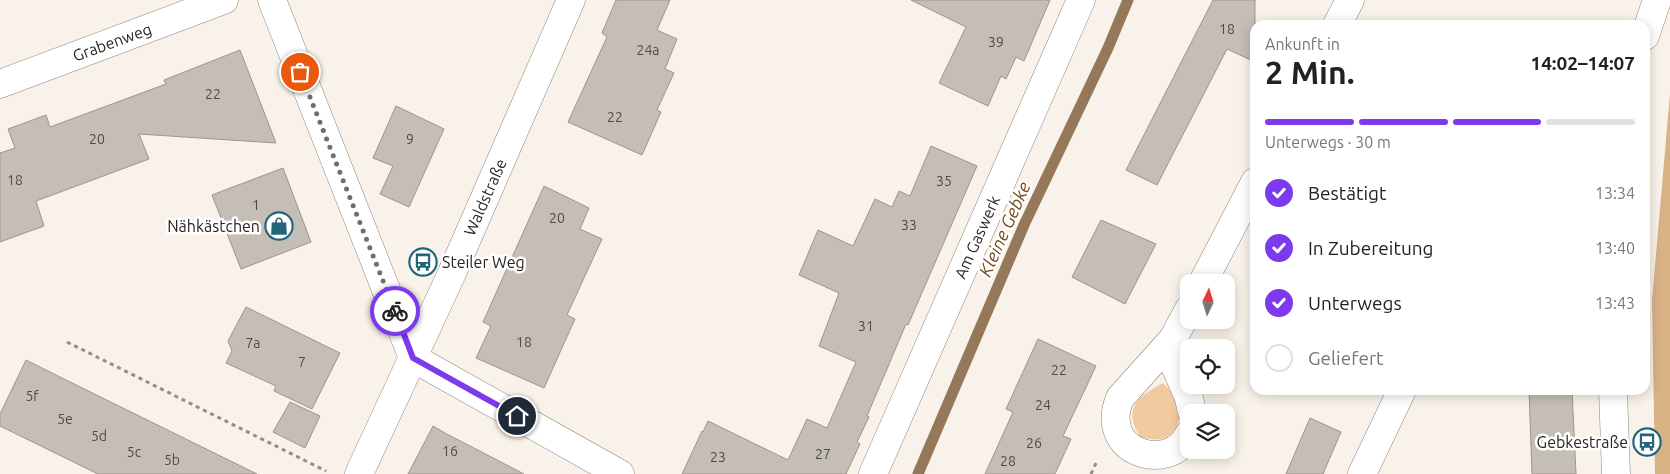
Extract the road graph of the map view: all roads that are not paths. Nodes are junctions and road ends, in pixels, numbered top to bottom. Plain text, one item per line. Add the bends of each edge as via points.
1 (224, 0) edge
2 (272, 0) edge
3 (571, 0) edge
4 (1081, 0) edge
5 (1350, 0) edge
6 (1657, 0) edge
7 (1340, 20) edge
8 (1650, 21) edge
9 (0, 84) edge
10 (1250, 192) edge
11 (1207, 274) edge
12 (1180, 327) edge
13 (1174, 339) junction
14 (413, 358) junction
15 (1400, 395) edge
16 (1613, 395) edge
17 (1191, 404) edge
18 (1180, 447) edge
19 (359, 474) edge
20 (620, 474) edge
21 (873, 474) edge
22 (1362, 474) edge
23 (1616, 474) edge

1 - 9 street, Grabenweg
2 - 14 street
3 - 14 street, Waldstraße
4 - 21 street, Am Gaswerk
5 - 7 street
6 - 8 street
10 - 11 street
12 - 13 street
13 - 17 street via 1175,366
13 - 18 street via 1123,393 1116,408 1114,425 1122,440 1140,455 1167,455
14 - 19 street, Waldstraße
14 - 20 street
15 - 22 street
16 - 23 street

